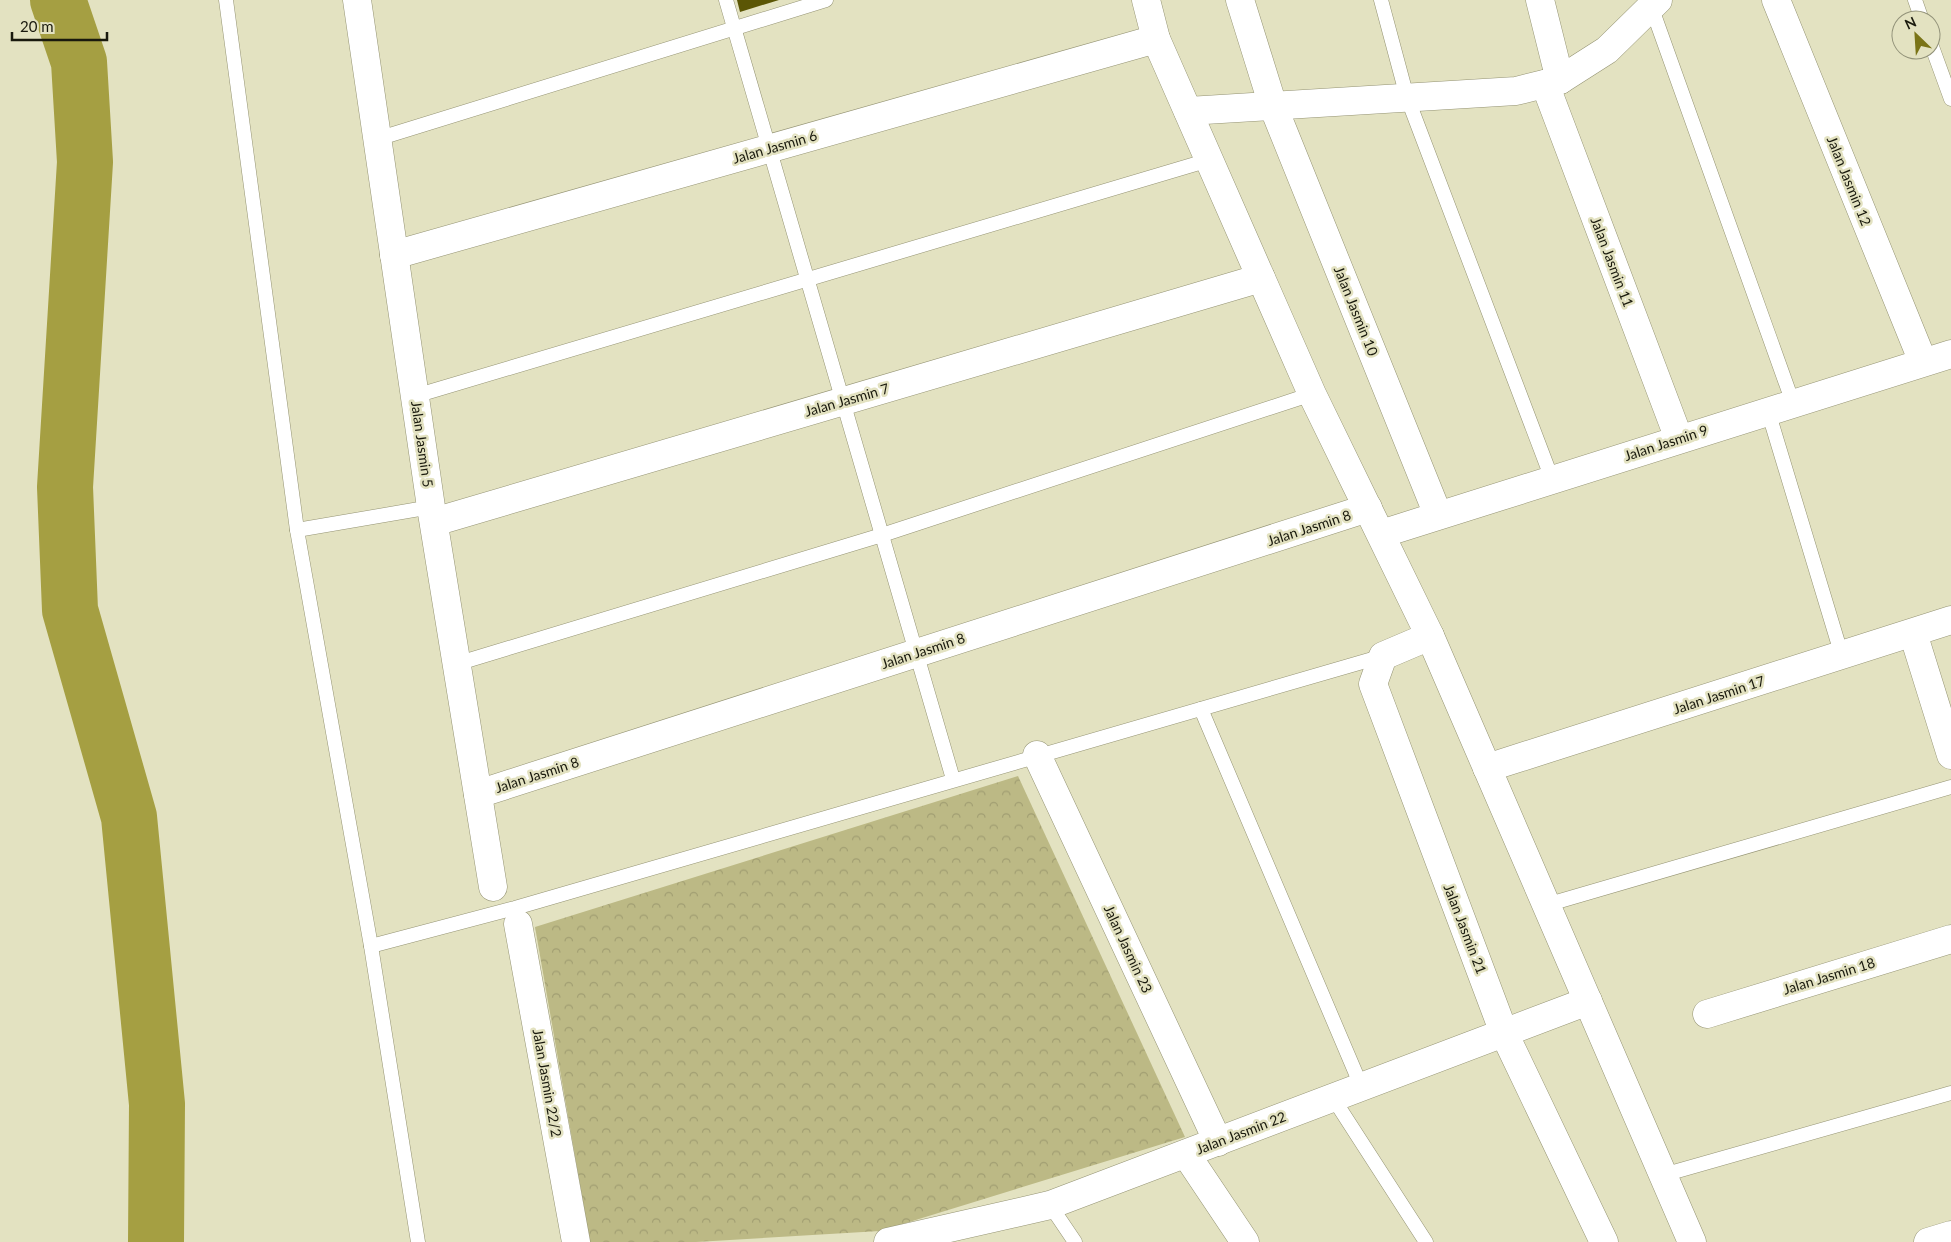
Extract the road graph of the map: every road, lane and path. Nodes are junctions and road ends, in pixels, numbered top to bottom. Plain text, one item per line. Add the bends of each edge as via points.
1 (226, 0) edge
2 (726, 0) edge
3 (826, 0) edge
4 (1146, 0) edge
5 (1240, 0) edge
6 (1381, 0) edge
7 (1540, 0) edge
8 (1776, 0) edge
9 (360, 1) edge
10 (1655, 3) edge
11 (734, 28) junction
12 (1156, 39) junction
13 (1937, 60) edge
14 (1552, 82) junction
15 (1407, 98) junction
16 (1951, 99) edge
17 (1274, 106) junction
18 (1188, 111) junction
19 (377, 139) junction
20 (769, 149) junction
21 (1209, 160) junction
22 (394, 255) junction
23 (1261, 278) junction
24 (807, 280) junction
25 (1951, 354) edge
26 (1923, 362) junction
27 (1312, 394) junction
28 (415, 396) junction
29 (843, 401) junction
30 (1781, 407) junction
31 (1679, 439) junction
32 (1552, 479) junction
33 (1368, 508) junction
34 (433, 514) junction
35 (1438, 515) junction
36 (297, 530) junction
37 (1381, 534) junction
38 (882, 535) junction
39 (1951, 620) edge
40 (1913, 633) junction
41 (1430, 636) junction
42 (916, 653) junction
43 (1383, 656) junction
44 (1842, 656) junction
45 (456, 664) junction
46 (1200, 709) junction
47 (1037, 755) junction
48 (1951, 755) edge
49 (1487, 768) junction
50 (953, 779) junction
51 (1951, 787) edge
52 (478, 794) junction
53 (493, 887) dead end
54 (1546, 905) junction
55 (518, 924) dead end
56 (1951, 939) edge
57 (371, 946) junction
58 (1588, 1001) junction
59 (1707, 1014) dead end
60 (1504, 1034) junction
61 (1362, 1088) junction
62 (1951, 1092) edge
63 (1333, 1098) junction
64 (1218, 1142) junction
65 (1186, 1154) junction
66 (1663, 1175) junction
67 (1050, 1205) junction
68 (1951, 1235) edge
69 (418, 1242) edge
70 (576, 1242) edge
71 (888, 1242) edge
72 (1075, 1242) edge
73 (1244, 1242) edge
74 (1426, 1242) edge
75 (1604, 1242) edge
76 (1692, 1242) edge
77 (1928, 1242) edge

1 - 36 lane
2 - 11 lane
3 - 11 lane
4 - 12 street
5 - 17 street, Jalan Jasmin 10
6 - 15 lane
7 - 14 street, Jalan Jasmin 11
8 - 26 street, Jalan Jasmin 12
9 - 19 street, Jalan Jasmin 5
10 - 14 street via 1607,50
10 - 30 lane
11 - 19 lane
11 - 20 lane
12 - 18 street
12 - 20 street, Jalan Jasmin 6
13 - 16 lane
14 - 15 street via 1516,91
14 - 31 street, Jalan Jasmin 11
15 - 17 street
15 - 32 lane
17 - 18 street
17 - 35 street, Jalan Jasmin 10
18 - 21 street
19 - 22 street, Jalan Jasmin 5
20 - 22 street, Jalan Jasmin 6
20 - 24 lane
21 - 23 street
21 - 24 lane
22 - 28 street, Jalan Jasmin 5
23 - 27 street
23 - 29 street, Jalan Jasmin 7
24 - 28 lane
24 - 29 lane
25 - 26 street, Jalan Jasmin 9
26 - 30 street, Jalan Jasmin 9
27 - 33 street
27 - 38 lane
28 - 34 street, Jalan Jasmin 5
29 - 34 street, Jalan Jasmin 7
29 - 38 lane
30 - 31 street, Jalan Jasmin 9
30 - 44 lane
31 - 32 street, Jalan Jasmin 9
32 - 35 street, Jalan Jasmin 9
33 - 37 street
33 - 42 street, Jalan Jasmin 8
34 - 36 lane
34 - 45 street, Jalan Jasmin 5
35 - 37 street, Jalan Jasmin 9
36 - 57 lane
37 - 41 street
38 - 42 lane
38 - 45 lane
39 - 40 street, Jalan Jasmin 17
40 - 44 street, Jalan Jasmin 17
40 - 48 street
41 - 43 street
41 - 49 street
42 - 50 lane
42 - 52 street, Jalan Jasmin 8
43 - 46 lane
43 - 60 street, Jalan Jasmin 21 via 1373,684
44 - 49 street, Jalan Jasmin 17
45 - 52 street, Jalan Jasmin 5
46 - 47 lane
46 - 61 lane
47 - 50 lane
47 - 64 street, Jalan Jasmin 23
49 - 54 street
50 - 57 lane via 515,908
51 - 54 lane
52 - 53 street, Jalan Jasmin 5
54 - 58 street
55 - 70 street, Jalan Jasmin 22/2
56 - 59 street, Jalan Jasmin 18
57 - 69 lane
58 - 60 street, Jalan Jasmin 22
58 - 66 street
60 - 61 street, Jalan Jasmin 22
60 - 75 street, Jalan Jasmin 21
61 - 63 street, Jalan Jasmin 22
62 - 66 lane
63 - 64 street, Jalan Jasmin 22
63 - 74 lane
64 - 65 street, Jalan Jasmin 22
65 - 67 street, Jalan Jasmin 22
65 - 73 street
66 - 76 street
67 - 71 street, Jalan Jasmin 22
67 - 72 lane
68 - 77 street

